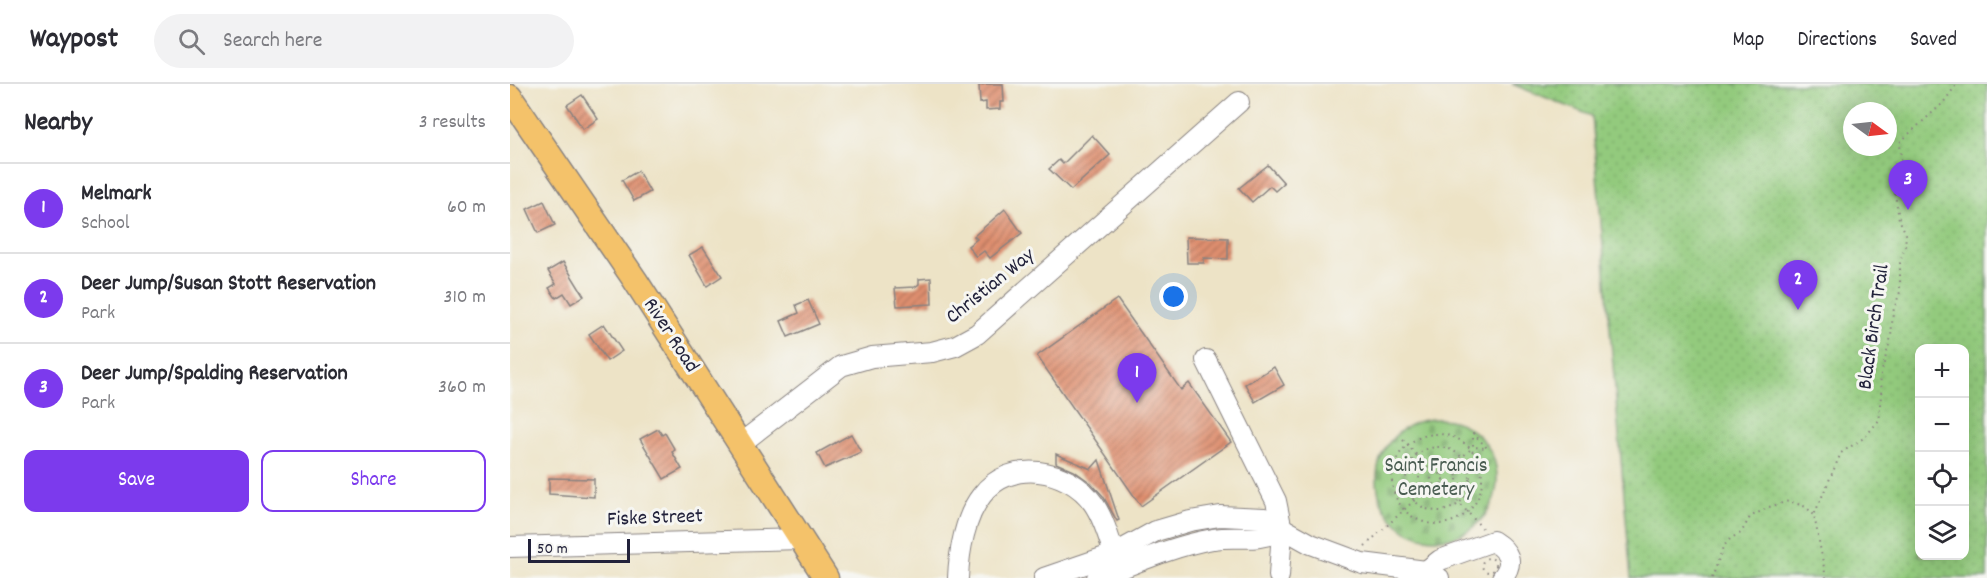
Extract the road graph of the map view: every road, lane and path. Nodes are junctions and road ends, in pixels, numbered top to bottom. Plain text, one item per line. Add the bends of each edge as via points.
1 (1957, 84) edge
2 (510, 97) edge
3 (1239, 102) dead end
4 (1206, 360) dead end
5 (1403, 441) dead end
6 (740, 444) junction
7 (1407, 446) junction
8 (1472, 448) junction
9 (1416, 455) junction
10 (1461, 457) junction
11 (1425, 465) junction
12 (1452, 466) junction
13 (1434, 474) junction
14 (1442, 475) junction
15 (1433, 483) junction
16 (1442, 483) junction
17 (1424, 491) junction
18 (1450, 493) junction
19 (1414, 500) junction
20 (1459, 503) junction
21 (1404, 509) junction
22 (1468, 512) junction
23 (1814, 514) junction
24 (1282, 530) junction
25 (801, 539) junction
26 (1493, 541) junction
27 (510, 547) edge
28 (1351, 559) junction
29 (1129, 561) edge
30 (1432, 575) edge
31 (1494, 575) edge
32 (1279, 576) dead end
33 (826, 578) edge
34 (958, 578) edge
35 (1044, 578) edge
36 (1097, 578) edge
37 (1712, 578) edge
38 (1826, 578) edge

1 - 23 path, Black Birch Trail via 1943,104 1900,142 1902,174 1895,194 1906,240 1900,262 1900,292 1880,378 1880,418 1865,437 1841,453
2 - 6 main road, River Road via 635,280
3 - 6 street, Christian Way via 977,334 932,352 872,357 841,366
4 - 24 street via 1276,501
5 - 7 path
6 - 25 main road, River Road
7 - 8 path via 1423,436 1440,434 1457,438
7 - 9 path
7 - 21 path via 1397,460 1393,477 1395,494
8 - 8 path via 1487,448 1473,433
8 - 10 path
8 - 22 path via 1482,480 1476,502
9 - 10 path via 1437,447
9 - 11 path
9 - 19 path via 1407,468 1406,480
10 - 12 path
10 - 20 path via 1469,484
11 - 12 path via 1438,460
11 - 13 path
11 - 17 path via 1419,480
12 - 14 path
12 - 18 path via 1456,481
13 - 14 path
13 - 15 path
14 - 16 path
15 - 16 path
15 - 17 path
16 - 18 path
17 - 18 path via 1434,498
17 - 19 path
18 - 20 path
19 - 20 path via 1434,511
19 - 21 path
20 - 22 path
21 - 22 path via 1419,520 1436,524 1454,521
21 - 28 path
22 - 26 path
23 - 37 path via 1789,501 1750,517 1741,533 1723,547
23 - 38 path
24 - 28 street
24 - 29 street via 1264,518 1220,516 1190,521 1156,531
24 - 32 street
25 - 27 street, Fiske Street
25 - 33 main road, River Road
26 - 30 street via 1440,560
26 - 31 street via 1504,548 1510,559 1509,570
28 - 30 street
29 - 34 street via 1083,490 1068,479 1034,470 993,483 981,495 969,521
29 - 35 street
29 - 36 street
31 - 31 path via 1492,558 1483,561 1481,565

